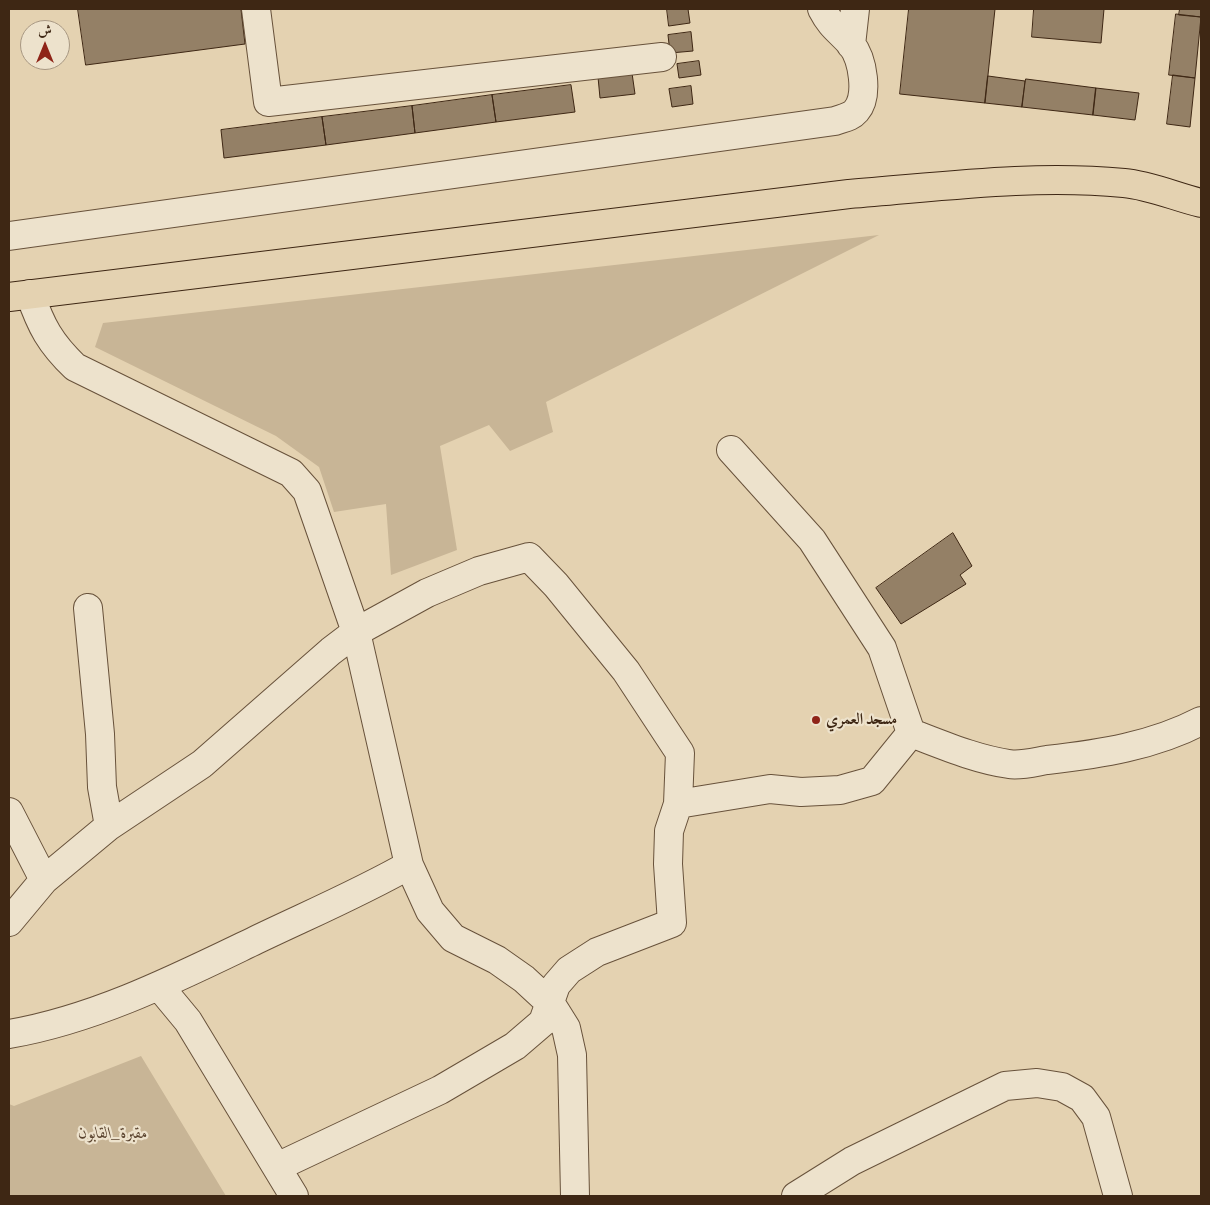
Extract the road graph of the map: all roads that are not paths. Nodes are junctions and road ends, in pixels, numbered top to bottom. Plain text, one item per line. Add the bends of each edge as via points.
1 (256, 9) edge
2 (822, 9) edge
3 (855, 9) edge
4 (852, 45) junction
5 (662, 57) dead end
6 (1201, 203) edge
7 (9, 236) edge
8 (19, 296) edge
9 (731, 450) dead end
10 (88, 608) dead end
11 (356, 632) junction
12 (1201, 720) edge
13 (911, 733) junction
14 (678, 804) junction
15 (9, 812) edge
16 (109, 826) junction
17 (409, 865) junction
18 (44, 880) junction
19 (9, 922) edge
20 (159, 986) junction
21 (551, 1004) junction
22 (9, 1034) edge
23 (277, 1167) junction
24 (801, 1195) edge
25 (294, 1196) edge
26 (576, 1196) edge
27 (1118, 1196) edge

1 - 5 street via 268,102
2 - 4 street via 830,25
3 - 4 street
4 - 7 street via 861,62 864,86 858,109 851,116 835,121
6 - 8 main road via 1126,183 1049,180 948,185 849,194
8 - 11 street via 56,349 75,367 291,473 307,491
9 - 13 street via 812,540 882,648
10 - 16 street via 102,787
11 - 14 street via 427,593 529,557 626,671 680,753
11 - 16 street via 202,764
11 - 17 street
12 - 13 street via 1177,733 1132,747 1011,764 966,754
13 - 14 street via 872,781 840,790 801,792 770,789
14 - 21 street via 669,830 672,923 597,952 569,970 556,985
15 - 18 street
16 - 18 street
17 - 20 street via 368,888
17 - 21 street via 430,911 453,938 497,960
18 - 19 street
20 - 22 street via 37,1029
20 - 23 street via 188,1021
21 - 23 street via 542,1022 515,1046 440,1090
21 - 26 street via 566,1028 572,1055
23 - 25 street
24 - 27 street via 852,1160 1005,1086 1036,1083 1062,1086 1082,1098 1096,1117

